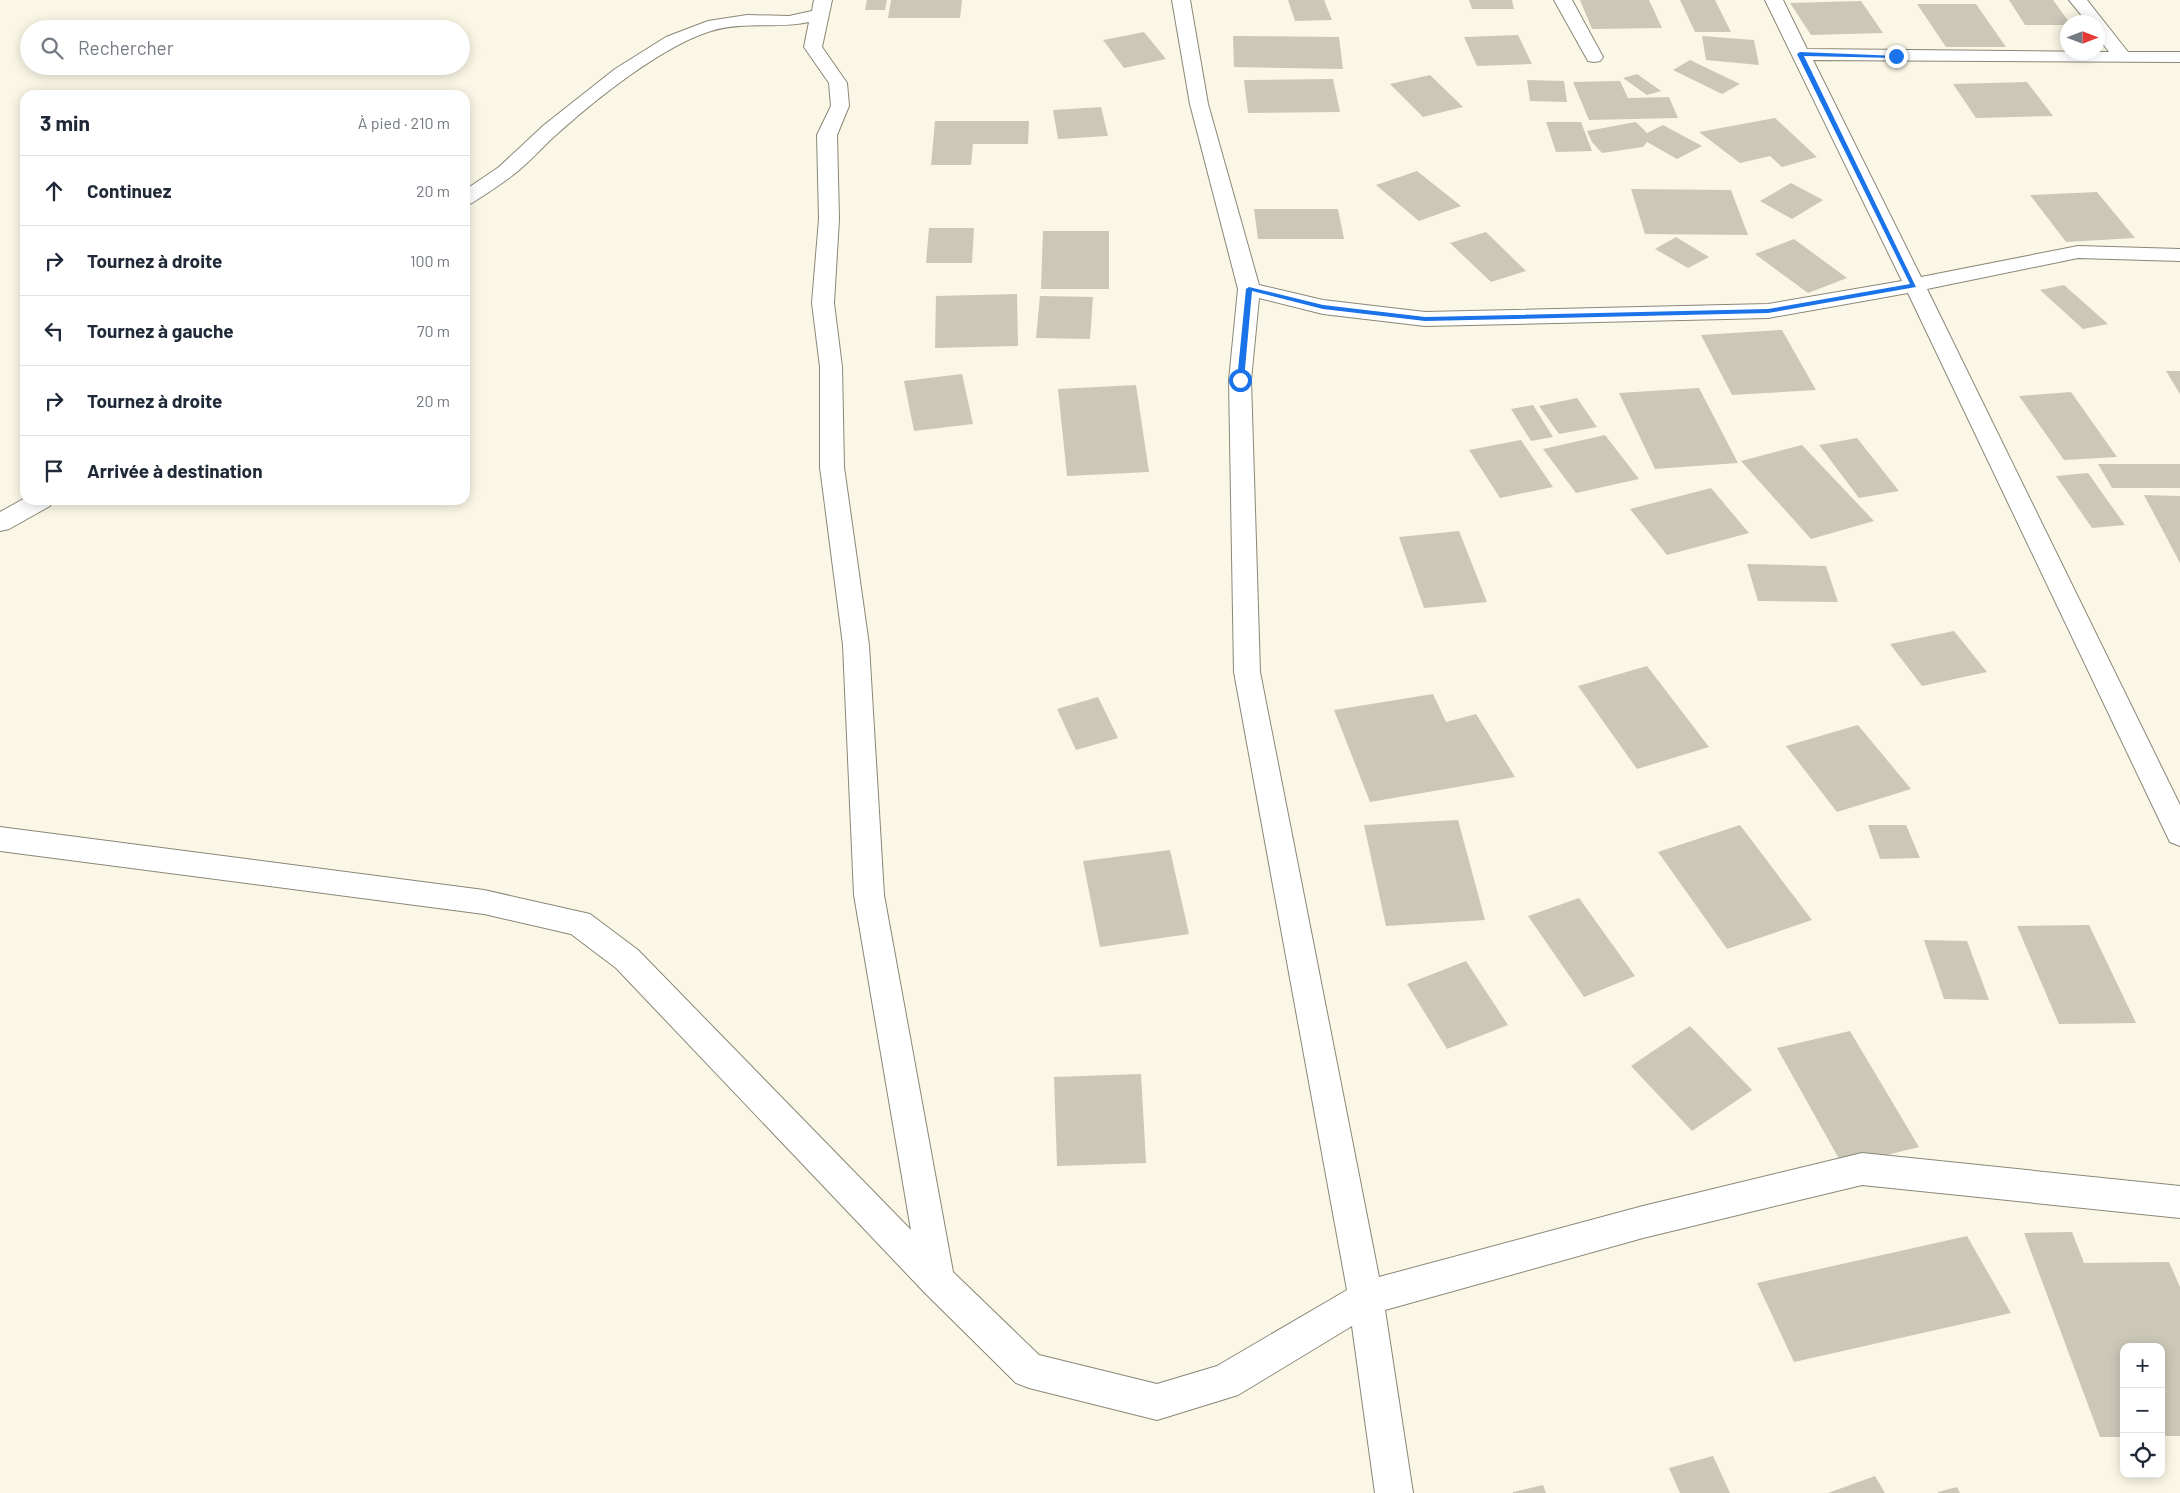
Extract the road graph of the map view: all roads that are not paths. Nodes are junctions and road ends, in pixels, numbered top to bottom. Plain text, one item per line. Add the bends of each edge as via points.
1 (1180, 0) edge
2 (1563, 0) edge
3 (1774, 0) edge
4 (2078, 0) edge
5 (821, 8) edge
6 (2090, 15) edge
7 (2105, 34) edge
8 (1800, 54) junction
9 (2180, 57) edge
10 (1594, 58) dead end
11 (2123, 58) junction
12 (470, 195) edge
13 (2180, 256) edge
14 (1914, 285) junction
15 (1249, 289) junction
16 (32, 505) edge
17 (0, 523) edge
18 (2180, 834) edge
19 (0, 839) edge
20 (2180, 1202) edge
21 (937, 1281) junction
22 (1366, 1298) junction
23 (1394, 1493) edge

1 - 15 street via 1199,104
2 - 10 street
3 - 8 street
4 - 6 street
5 - 12 street via 789,21 747,20 708,26 672,41 622,73 551,129 506,171
5 - 21 street via 813,47 838,83 840,106 827,134 829,219 823,303 831,367 832,467 856,645 869,895
7 - 11 street
8 - 11 street
8 - 14 street
9 - 11 street
13 - 14 street via 2078,252
14 - 15 street via 1768,311 1425,319 1323,307
14 - 18 street
15 - 22 street via 1240,380 1247,672
16 - 17 street
19 - 21 street via 484,902 579,923 627,959
20 - 22 street via 1862,1169 1643,1222
21 - 22 street via 1029,1370 1157,1402 1225,1382
22 - 23 street

